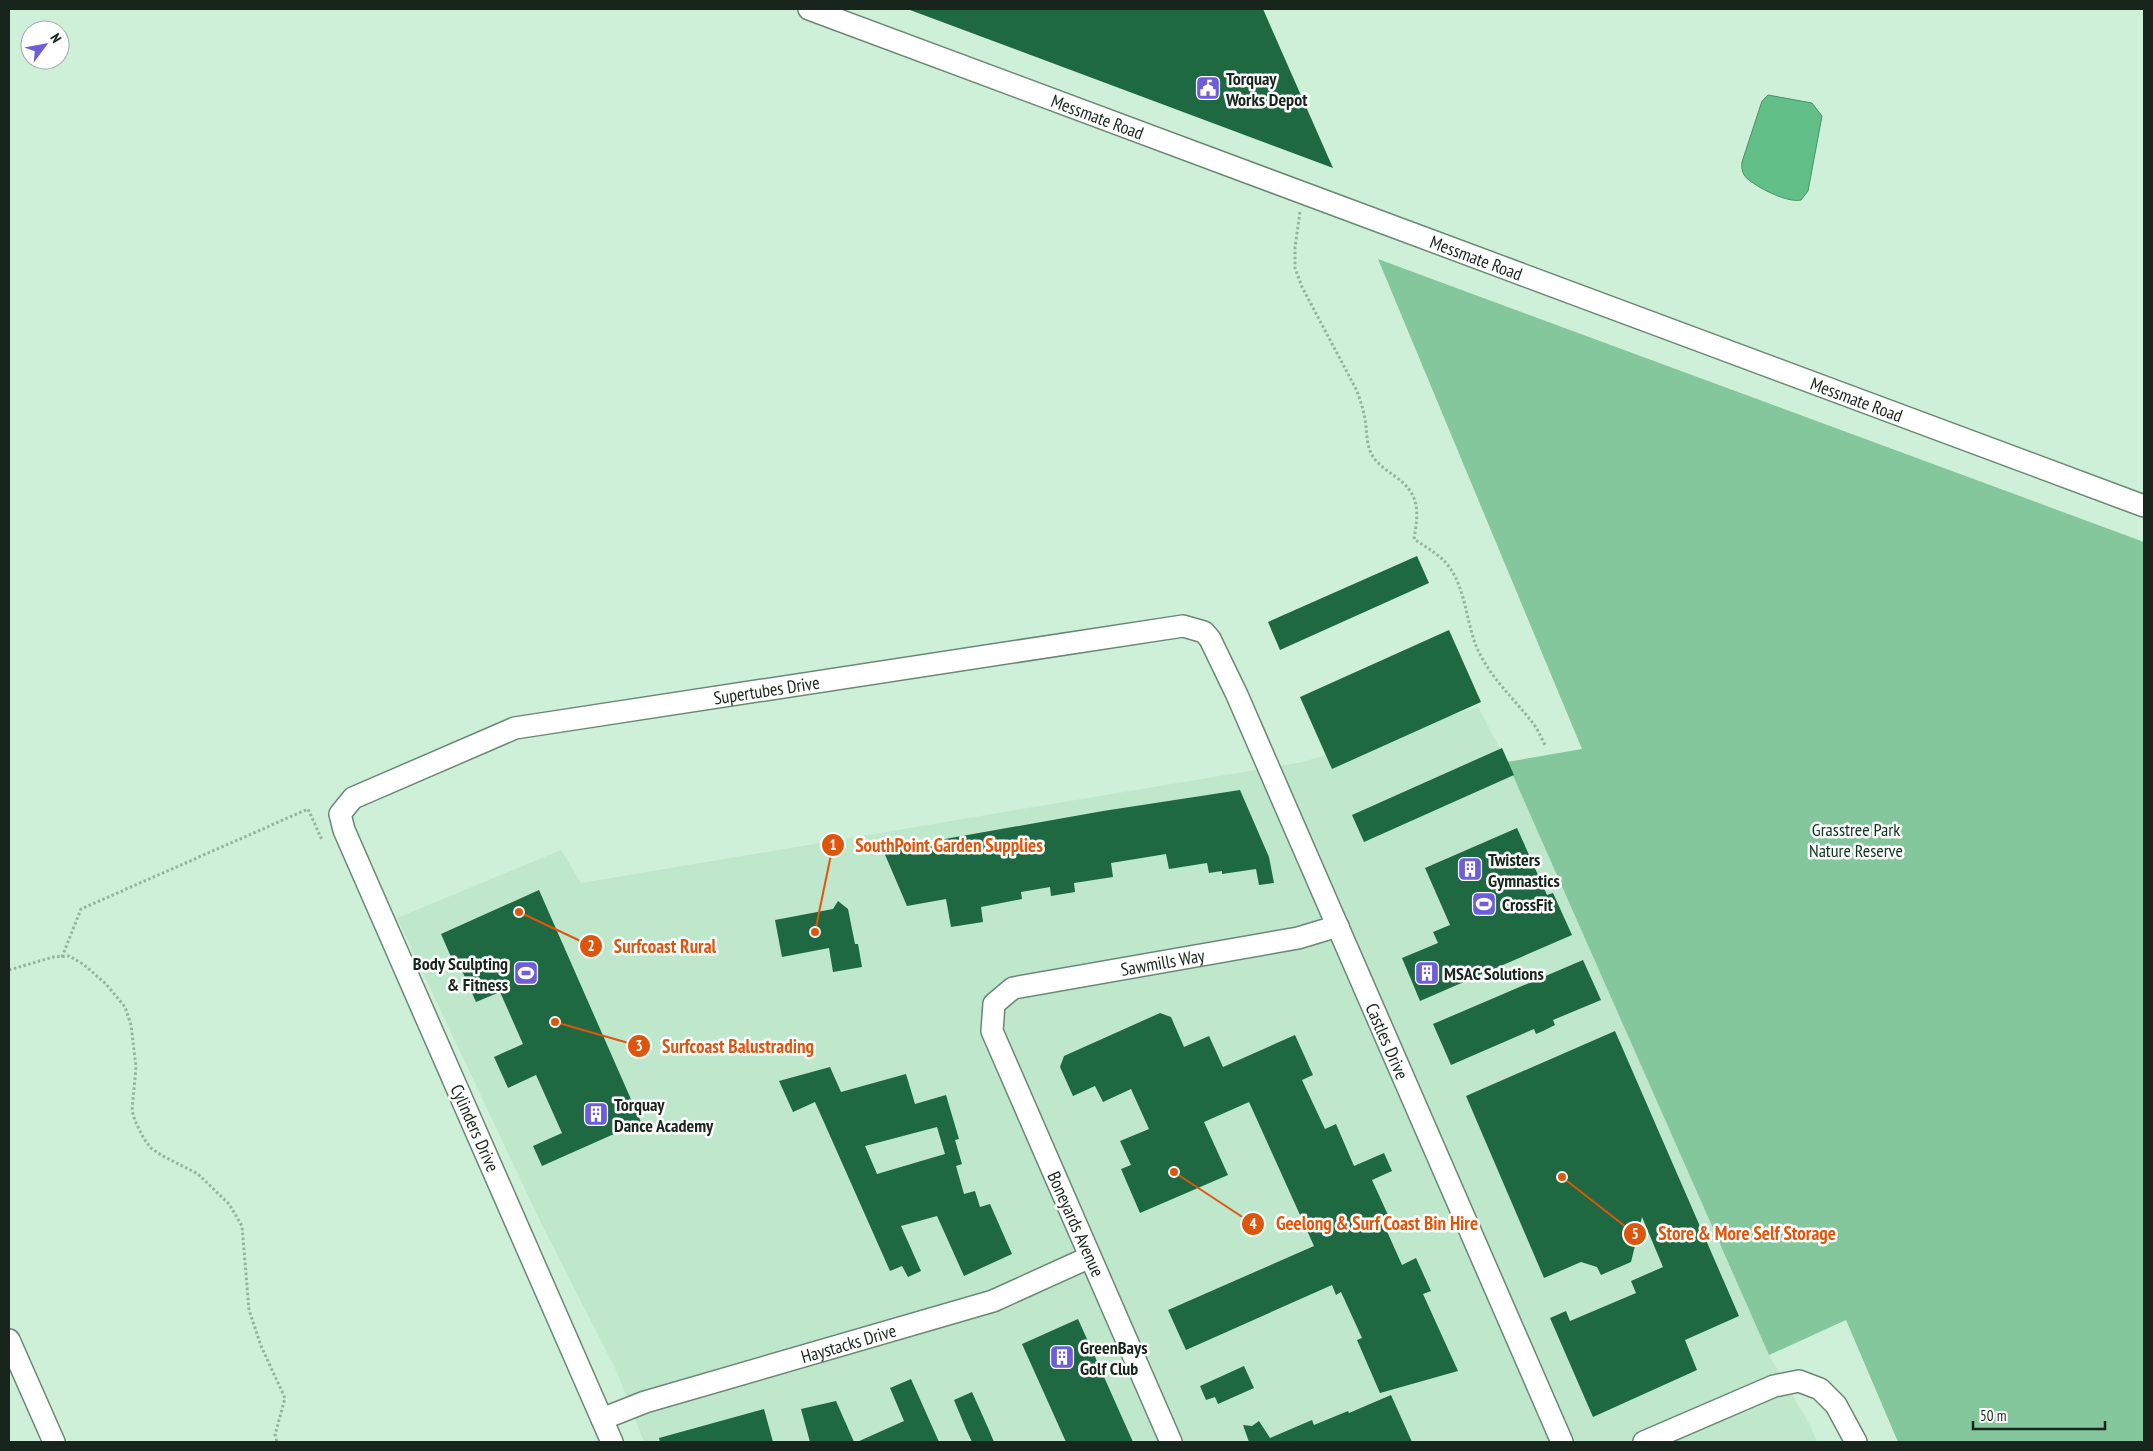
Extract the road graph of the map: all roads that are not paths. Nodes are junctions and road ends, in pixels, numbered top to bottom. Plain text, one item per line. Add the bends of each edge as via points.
1 (809, 9) edge
2 (2144, 506) edge
3 (1210, 640) joint
4 (340, 814) joint
5 (1338, 926) junction
6 (994, 1004) joint
7 (1090, 1257) junction
8 (9, 1340) edge
9 (602, 1418) junction
10 (54, 1442) edge
11 (612, 1442) edge
12 (1171, 1442) edge
13 (1562, 1442) edge
14 (1644, 1442) edge
15 (1856, 1442) edge

1 - 2 street, Messmate Road
3 - 4 street, Supertubes Drive via 1204,632 1182,626 515,728 353,798
3 - 5 street, Castles Drive
4 - 9 street, Cylinders Drive via 344,830
5 - 6 street, Sawmills Way via 1298,938 1013,988
5 - 13 street, Castles Drive
6 - 7 street, Boneyards Avenue via 992,1031
7 - 9 street, Haystacks Drive via 993,1301 645,1402
7 - 12 street, Boneyards Avenue
8 - 10 street
9 - 11 street, Cylinders Drive
14 - 15 street via 1774,1386 1800,1381 1820,1388 1836,1405

